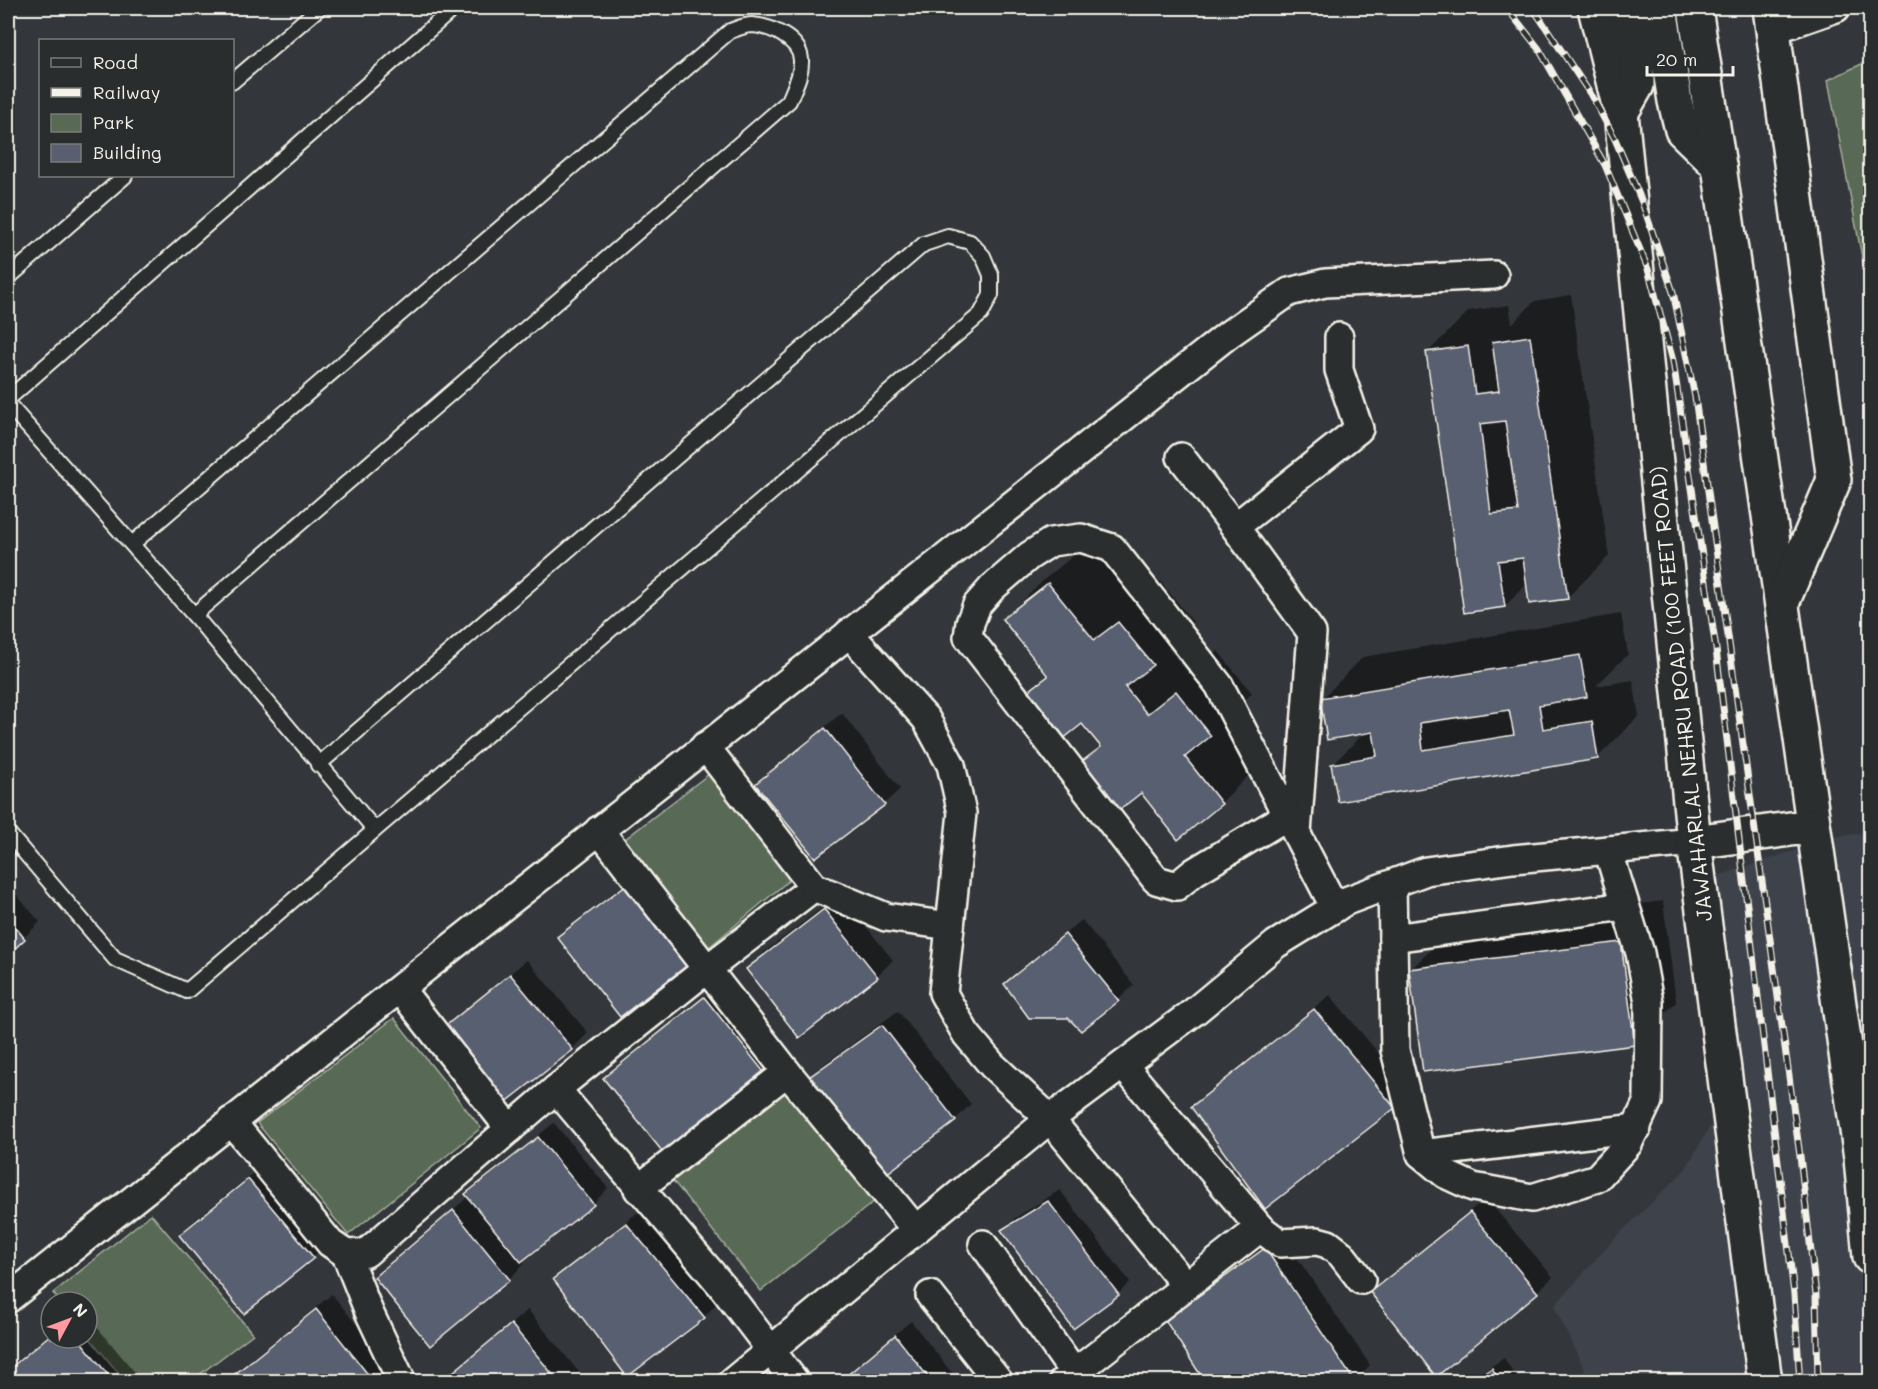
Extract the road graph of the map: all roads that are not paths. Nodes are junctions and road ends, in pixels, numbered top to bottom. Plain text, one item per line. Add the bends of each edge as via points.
1 (319, 8) edge
2 (454, 8) edge
3 (1595, 8) edge
4 (1628, 8) edge
5 (1660, 8) edge
6 (1695, 8) edge
7 (1836, 8) edge
8 (1771, 19) edge
9 (234, 80) edge
10 (1621, 113) junction
11 (1719, 166) junction
12 (124, 177) edge
13 (1494, 275) dead end
14 (8, 278) edge
15 (1339, 337) dead end
16 (8, 399) edge
17 (8, 404) edge
18 (1181, 457) dead end
19 (1235, 527) junction
20 (132, 544) junction
21 (1782, 605) junction
22 (194, 615) junction
23 (849, 633) junction
24 (705, 746) junction
25 (318, 765) junction
26 (1292, 824) junction
27 (1814, 826) junction
28 (375, 830) junction
29 (599, 830) junction
30 (8, 833) edge
31 (1694, 842) junction
32 (1608, 850) junction
33 (1392, 884) junction
34 (814, 887) junction
35 (1625, 906) junction
36 (1335, 908) junction
37 (950, 926) junction
38 (1393, 938) junction
39 (707, 969) junction
40 (400, 989) junction
41 (1123, 1065) junction
42 (787, 1072) junction
43 (556, 1089) junction
44 (1050, 1119) junction
45 (231, 1121) junction
46 (1637, 1128) junction
47 (510, 1129) junction
48 (1421, 1154) junction
49 (638, 1189) junction
50 (1260, 1228) junction
51 (916, 1230) junction
52 (983, 1244) dead end
53 (346, 1254) junction
54 (1870, 1257) edge
55 (1361, 1280) dead end
56 (1186, 1286) junction
57 (930, 1295) dead end
58 (8, 1299) edge
59 (771, 1351) junction
60 (1069, 1377) edge
61 (402, 1382) edge
62 (732, 1382) edge
63 (795, 1382) edge
64 (999, 1382) edge
65 (1765, 1382) edge

1 - 9 lane
2 - 16 lane
3 - 10 main road, JAWAHARLAL NEHRU ROAD (100 FEET ROAD)
4 - 10 main road via 1637,85
5 - 11 main road via 1682,130
6 - 11 main road
7 - 8 street
8 - 21 main road via 1834,480
10 - 31 main road, JAWAHARLAL NEHRU ROAD (100 FEET ROAD)
11 - 21 main road
12 - 14 lane
13 - 23 street via 1325,283 1289,291
15 - 19 street via 1339,370 1359,429
17 - 20 lane
18 - 19 street
19 - 26 street via 1312,633
20 - 22 lane
20 - 22 lane via 730,32 749,25 769,28 791,40 801,59 789,100
21 - 27 main road
22 - 25 lane
23 - 24 street
23 - 37 street via 926,720 951,765 962,813
24 - 29 street
24 - 34 street
25 - 28 lane
25 - 28 lane via 924,244 948,236 970,242 983,256 991,275 992,295 981,314
26 - 26 street via 1219,685 1112,548 1082,538 1051,542 1029,556 977,605 968,637 1156,880 1177,886 1194,872
26 - 36 street
27 - 31 main road
27 - 54 main road via 1861,1158
28 - 30 lane via 187,991 116,959
29 - 39 street
29 - 40 street
31 - 32 street
31 - 65 main road, JAWAHARLAL NEHRU ROAD (100 FEET ROAD)
32 - 33 street via 1426,871
32 - 35 street
33 - 36 street
33 - 38 street
34 - 37 street via 886,917
34 - 39 street
35 - 38 street
35 - 46 street via 1640,953 1649,1002 1648,1101
36 - 41 street via 1276,944
37 - 44 street via 943,993 966,1034 992,1065
38 - 48 street via 1395,1050
39 - 42 street
39 - 43 street
40 - 45 street
40 - 47 street
41 - 44 street
41 - 50 street
42 - 49 street
42 - 51 street
43 - 47 street
43 - 49 street
44 - 51 street
44 - 56 street
45 - 53 street via 330,1243
45 - 58 street
46 - 48 street
46 - 48 street via 1597,1178 1532,1198 1473,1186 1445,1174
47 - 53 street via 366,1253
49 - 59 street
50 - 55 street via 1280,1242 1328,1244
50 - 56 street
51 - 59 street
52 - 60 street
53 - 61 street
56 - 60 street
57 - 64 street
59 - 62 street
59 - 63 street

